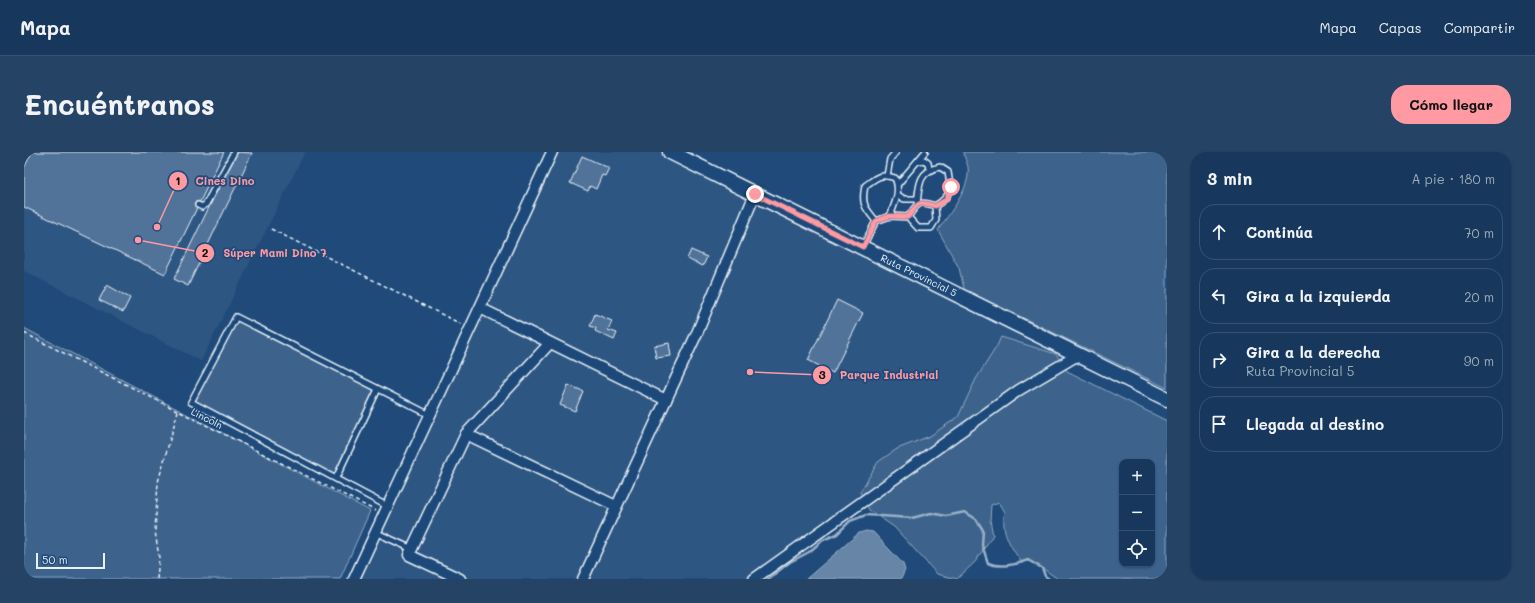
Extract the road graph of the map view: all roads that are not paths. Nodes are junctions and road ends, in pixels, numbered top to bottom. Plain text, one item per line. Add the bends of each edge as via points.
1 (234, 152) edge
2 (552, 152) edge
3 (670, 152) edge
4 (896, 152) edge
5 (925, 152) edge
6 (919, 160) junction
7 (929, 169) junction
8 (887, 176) junction
9 (898, 184) junction
10 (758, 195) junction
11 (898, 195) junction
12 (917, 198) junction
13 (198, 205) dead end
14 (916, 205) junction
15 (935, 206) junction
16 (890, 216) junction
17 (908, 217) junction
18 (876, 221) junction
19 (863, 247) junction
20 (480, 308) junction
21 (550, 343) junction
22 (1078, 355) junction
23 (378, 389) junction
24 (1167, 399) edge
25 (666, 400) junction
26 (430, 415) junction
27 (466, 434) junction
28 (336, 478) junction
29 (616, 506) junction
30 (386, 510) junction
31 (375, 532) junction
32 (412, 550) junction
33 (354, 579) edge
34 (460, 579) edge
35 (583, 579) edge
36 (754, 579) edge

1 - 13 lane via 206,204
2 - 20 street
3 - 10 main road, Ruta Provincial 5
4 - 8 lane via 890,159
5 - 6 lane
6 - 7 lane via 928,163
6 - 9 lane
7 - 12 lane via 923,175
7 - 15 lane via 940,167 948,172 951,187 946,200
8 - 9 lane via 895,178
8 - 18 lane via 879,176 865,186 862,198 864,206
9 - 11 lane
10 - 19 main road, Ruta Provincial 5
10 - 25 street
11 - 12 lane via 904,199
11 - 16 lane
12 - 14 lane
14 - 15 lane via 923,202
14 - 17 lane
15 - 17 lane via 936,220 931,228 918,228
16 - 17 lane
16 - 18 lane
18 - 19 lane
19 - 22 main road, Ruta Provincial 5
20 - 21 street
20 - 26 street
21 - 25 street
21 - 27 street
22 - 24 main road, Ruta Provincial 5
22 - 36 street via 1019,390
23 - 26 lane
23 - 28 lane
23 - 28 lane via 236,317 191,402
25 - 29 street
26 - 30 street
27 - 29 street
27 - 32 street
28 - 30 lane
29 - 35 street
30 - 31 street
31 - 32 lane
31 - 33 street
32 - 34 street via 409,555

